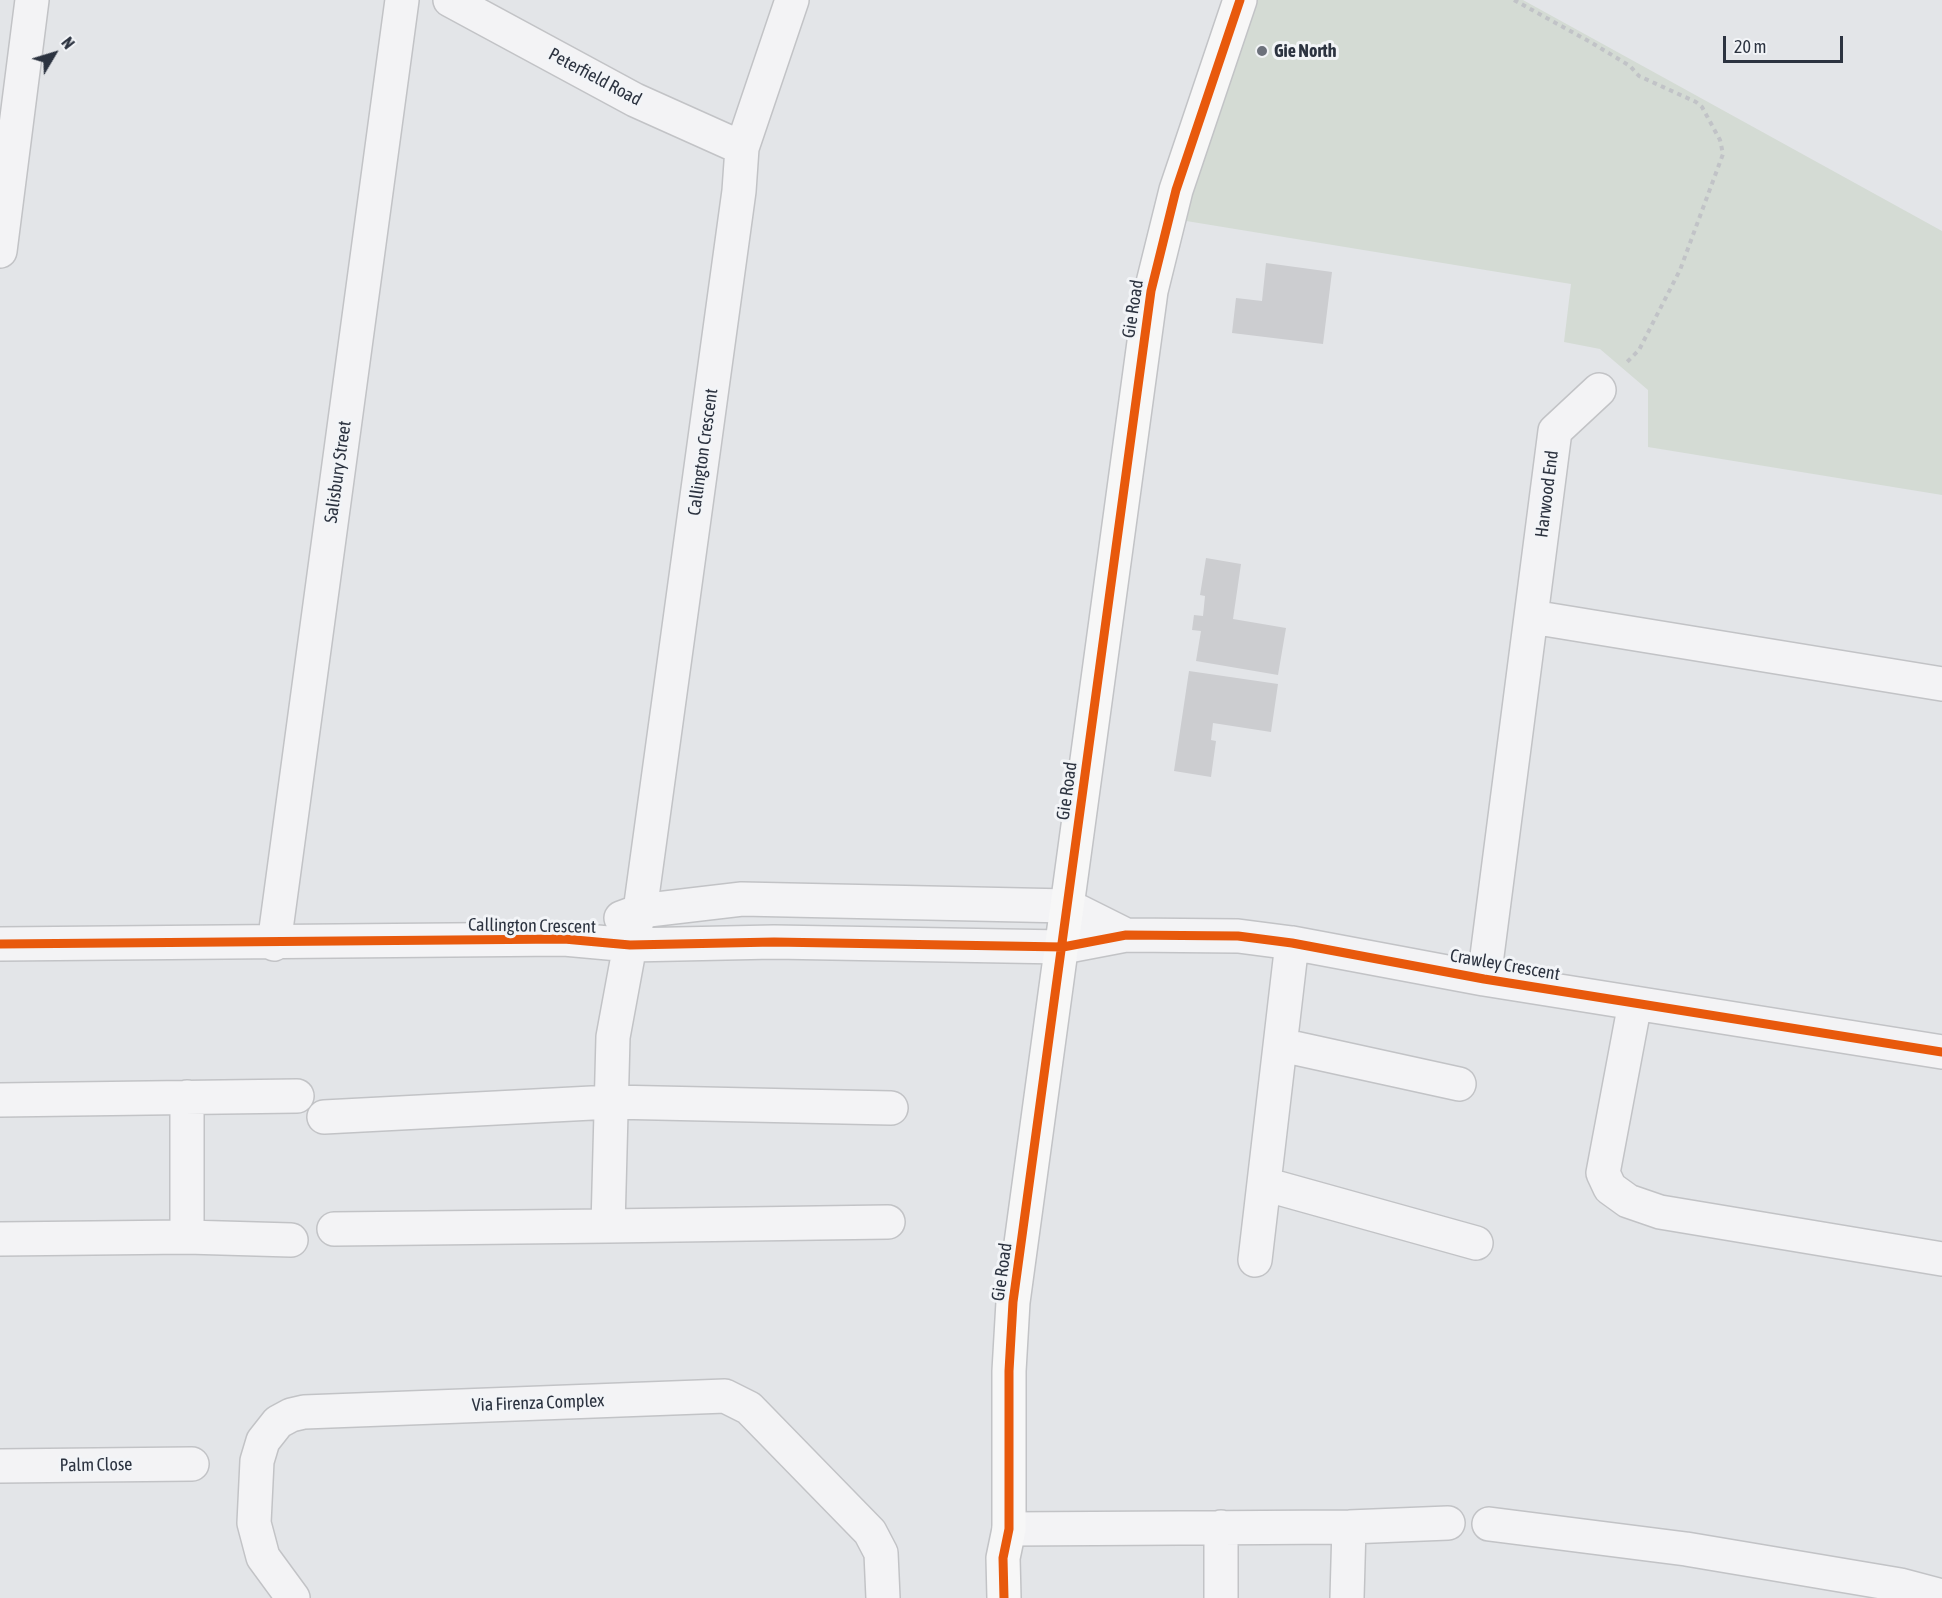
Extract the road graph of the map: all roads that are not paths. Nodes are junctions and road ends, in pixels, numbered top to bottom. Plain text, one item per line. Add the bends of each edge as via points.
1 (32, 0) edge
2 (402, 0) edge
3 (450, 0) edge
4 (792, 0) edge
5 (1240, 0) edge
6 (742, 148) junction
7 (1, 232) edge
8 (1599, 390) road end
9 (1532, 617) junction
10 (1942, 684) edge
11 (1068, 906) junction
12 (640, 911) junction
13 (1125, 935) junction
14 (564, 939) junction
15 (1292, 943) junction
16 (0, 944) edge
17 (274, 944) junction
18 (630, 945) junction
19 (1063, 947) junction
20 (1484, 979) junction
21 (1635, 1003) junction
22 (1281, 1045) junction
23 (1942, 1052) edge
24 (1459, 1084) dead end
25 (297, 1096) dead end
26 (187, 1097) junction
27 (0, 1100) edge
28 (611, 1102) junction
29 (891, 1108) dead end
30 (324, 1117) dead end
31 (1264, 1184) junction
32 (888, 1222) dead end
33 (608, 1226) junction
34 (334, 1229) dead end
35 (187, 1237) junction
36 (0, 1239) edge
37 (291, 1240) dead end
38 (1476, 1243) dead end
39 (1942, 1258) edge
40 (1255, 1260) dead end
41 (192, 1464) dead end
42 (0, 1466) edge
43 (1448, 1523) dead end
44 (1489, 1524) dead end
45 (1221, 1527) junction
46 (1349, 1527) junction
47 (1010, 1529) junction
48 (1898, 1591) edge
49 (1942, 1596) edge
50 (293, 1598) edge
51 (883, 1598) edge
52 (1004, 1598) edge
53 (1026, 1598) edge
54 (1221, 1598) edge
55 (1347, 1598) edge

1 - 7 street
2 - 17 street, Salisbury Street
3 - 6 street, Peterfield Road via 635,100
4 - 6 street, Callington Crescent
5 - 11 street, Gie Road via 1176,190 1151,291
6 - 12 street, Callington Crescent
8 - 9 street, Harwood End via 1555,431
9 - 10 street
9 - 20 street, Crawley Crescent
11 - 12 street, Callington Crescent via 742,898
11 - 13 street, Crawley Crescent
11 - 19 street, Gie Road
12 - 14 street, Callington Crescent
12 - 18 street, Callington Crescent
13 - 15 street, Crawley Crescent via 1238,936
13 - 19 street, Crawley Crescent
14 - 17 street, Callington Crescent
14 - 18 street, Callington Crescent
15 - 20 street, Crawley Crescent
15 - 22 street
16 - 17 street, Callington Crescent
18 - 19 street, Callington Crescent via 774,942
18 - 28 street via 613,1037
19 - 47 street, Gie Road via 1013,1302 1009,1371
20 - 21 street, Crawley Crescent
21 - 23 street, Crawley Crescent
21 - 39 street via 1603,1173 1610,1188 1628,1201 1660,1212
22 - 24 street
22 - 31 street
25 - 26 street
26 - 27 street
26 - 35 street
28 - 29 street
28 - 30 street
28 - 33 street
31 - 38 street
31 - 40 street
32 - 33 street
33 - 34 street
35 - 36 street
35 - 37 street
41 - 42 street, Palm Close
43 - 46 street
44 - 48 street via 1686,1549
45 - 46 street
45 - 47 street
45 - 54 street
46 - 55 street
47 - 52 street, Gie Road via 1003,1558
47 - 53 street, Gie Road via 1025,1580
48 - 49 street
50 - 51 street, Via Firenza Complex via 263,1557 254,1523 257,1461 263,1441 278,1422 291,1415 725,1396 749,1408 870,1532 881,1553

